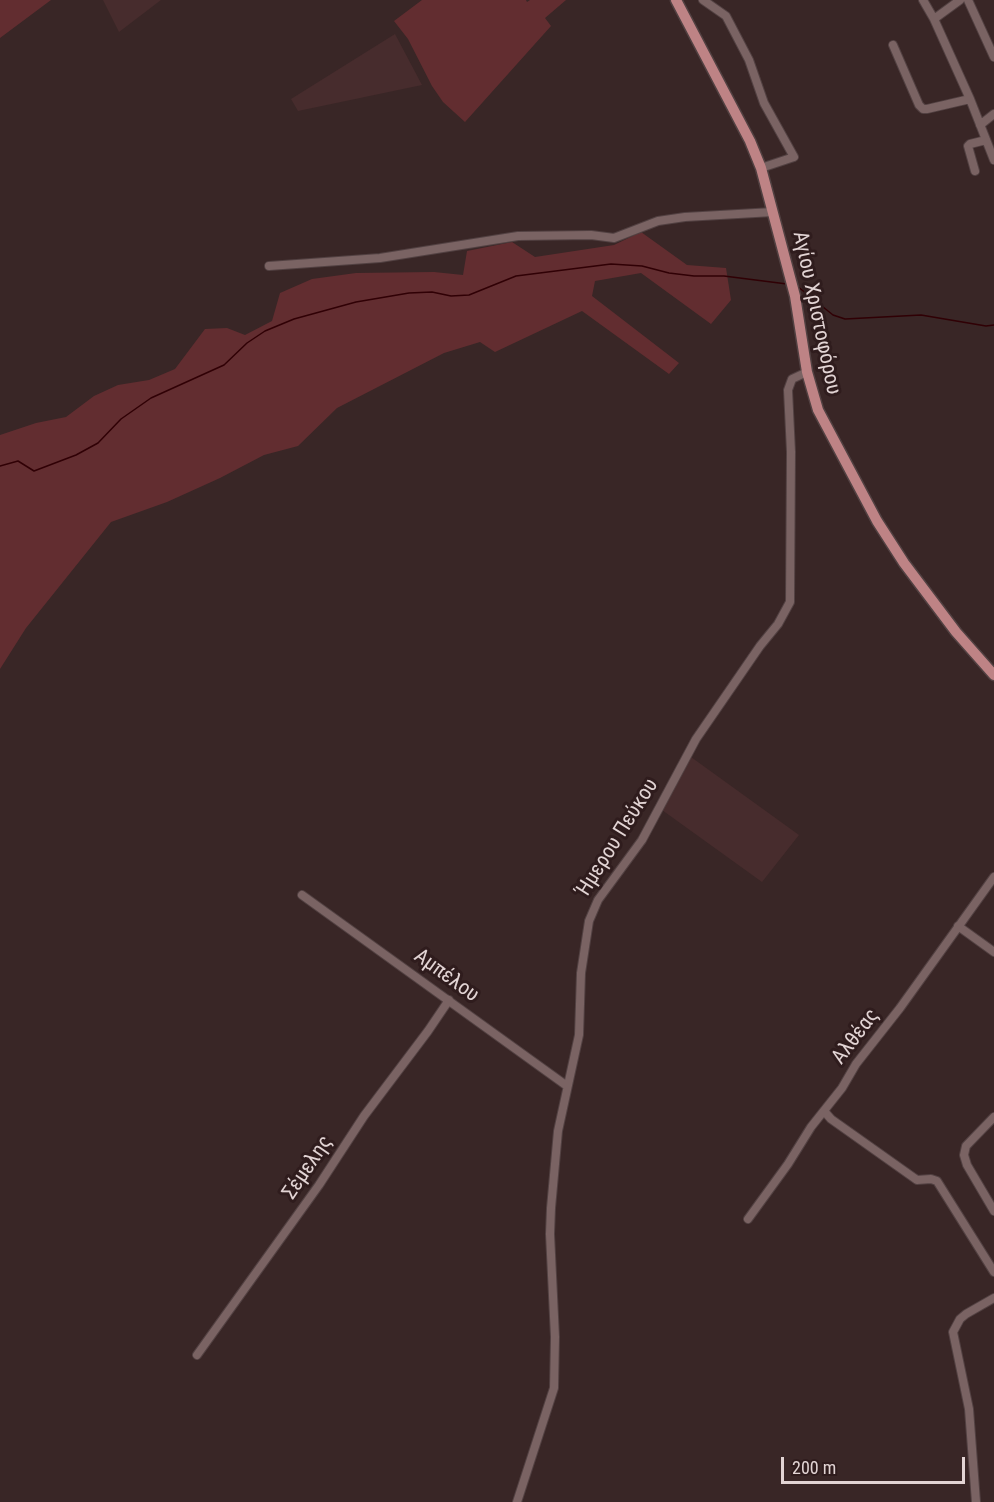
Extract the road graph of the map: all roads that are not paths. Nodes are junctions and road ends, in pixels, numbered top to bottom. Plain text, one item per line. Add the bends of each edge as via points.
1 (676, 0) edge
2 (703, 0) edge
3 (923, 0) edge
4 (960, 0) edge
5 (968, 0) edge
6 (934, 19) junction
7 (893, 45) dead end
8 (994, 57) edge
9 (970, 99) junction
10 (994, 114) edge
11 (980, 125) junction
12 (986, 140) junction
13 (994, 160) edge
14 (760, 168) junction
15 (975, 171) dead end
16 (773, 212) junction
17 (268, 266) dead end
18 (807, 372) junction
19 (994, 673) edge
20 (994, 877) edge
21 (302, 895) dead end
22 (958, 926) junction
23 (994, 952) edge
24 (448, 1000) junction
25 (567, 1086) junction
26 (824, 1111) junction
27 (994, 1117) edge
28 (994, 1211) edge
29 (748, 1219) dead end
30 (994, 1272) edge
31 (994, 1298) edge
32 (197, 1355) dead end
33 (517, 1502) edge
34 (976, 1502) edge

1 - 14 main road, Αγίου Χριστοφόρου via 750,141
2 - 14 street via 726,16 749,60 764,103 794,157
3 - 6 street
4 - 6 street
5 - 8 street
6 - 9 street
7 - 9 street via 923,109
9 - 11 street
10 - 11 street
11 - 12 street
12 - 13 street
12 - 15 street via 968,146
14 - 16 main road, Αγίου Χριστοφόρου
16 - 17 street via 658,221 615,238 518,236 380,258
16 - 18 main road, Αγίου Χριστοφόρου via 795,296
18 - 19 main road, Αγίου Χριστοφόρου via 818,410 877,521 914,578
18 - 25 street, Ήμερου Πεύκου via 792,379 788,390 789,602 778,624 696,739 642,840 594,908 581,973 578,1043
20 - 22 street, Αλθέας
21 - 24 street, Αμπέλου
22 - 23 street
22 - 26 street, Αλθέας
24 - 25 street, Αμπέλου
24 - 32 street, Σέμελης
25 - 33 street, Ήμερου Πεύκου via 558,1131 550,1234 554,1388
26 - 29 street, Αλθέας
26 - 30 street via 917,1180 937,1181
27 - 28 street via 964,1149 967,1165
31 - 34 street via 966,1314 953,1332 969,1409

